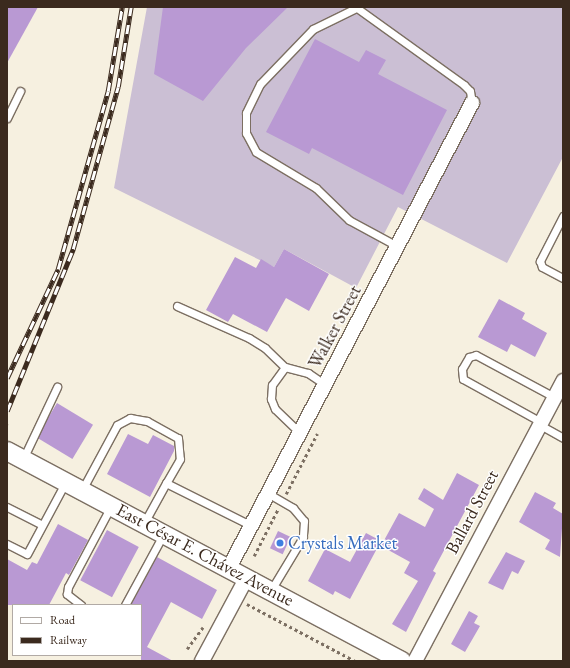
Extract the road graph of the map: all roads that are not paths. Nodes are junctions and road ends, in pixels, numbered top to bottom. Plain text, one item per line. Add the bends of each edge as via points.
1 (358, 8) edge
2 (20, 91) dead end
3 (472, 103) joint
4 (7, 118) edge
5 (563, 216) edge
6 (399, 247) junction
7 (563, 278) edge
8 (177, 306) dead end
9 (285, 368) junction
10 (563, 381) edge
11 (327, 385) junction
12 (56, 387) dead end
13 (554, 397) junction
14 (540, 423) junction
15 (301, 434) junction
16 (563, 438) edge
17 (15, 455) edge
18 (66, 481) junction
19 (166, 483) junction
20 (82, 490) junction
21 (269, 494) junction
22 (111, 506) junction
23 (7, 507) edge
24 (144, 523) junction
25 (42, 525) junction
26 (252, 526) junction
27 (163, 533) junction
28 (7, 544) edge
29 (229, 568) junction
30 (247, 577) junction
31 (271, 590) junction
32 (80, 604) edge
33 (126, 604) edge
34 (202, 661) edge
35 (402, 661) edge
36 (415, 661) edge

1 - 3 lane via 464,84 470,91
1 - 6 lane via 314,28 260,84 246,113 246,133 256,152 316,188 349,220
2 - 4 lane
3 - 6 street, Walker Street via 412,214
5 - 7 lane via 540,262 542,267
6 - 11 street, Walker Street
8 - 9 lane via 249,338 265,348
9 - 11 lane via 301,370
9 - 15 lane via 272,384 271,399 283,420
10 - 13 street, Ballard Street
11 - 15 street, Walker Street
12 - 17 lane
13 - 14 street, Ballard Street
13 - 14 lane via 476,355 469,357 462,369 463,379
14 - 16 lane
14 - 36 street, Ballard Street
15 - 21 street, Walker Street
17 - 18 street, East César E. Chávez Avenue
18 - 20 street, East César E. Chávez Avenue
18 - 25 lane
19 - 20 lane via 180,459 178,438 147,421 130,418 117,425
19 - 24 lane
19 - 26 lane
20 - 22 street, East César E. Chávez Avenue
21 - 26 street, Walker Street
21 - 31 lane via 293,508 304,521 303,537
22 - 24 street, East César E. Chávez Avenue
22 - 32 lane via 68,587 67,594
23 - 25 lane
24 - 27 street, East César E. Chávez Avenue
25 - 28 lane via 27,554
26 - 29 street, Walker Street
27 - 29 street, East César E. Chávez Avenue
27 - 33 lane
29 - 30 street, East César E. Chávez Avenue
30 - 31 street, East César E. Chávez Avenue
30 - 34 street
31 - 35 street, East César E. Chávez Avenue

